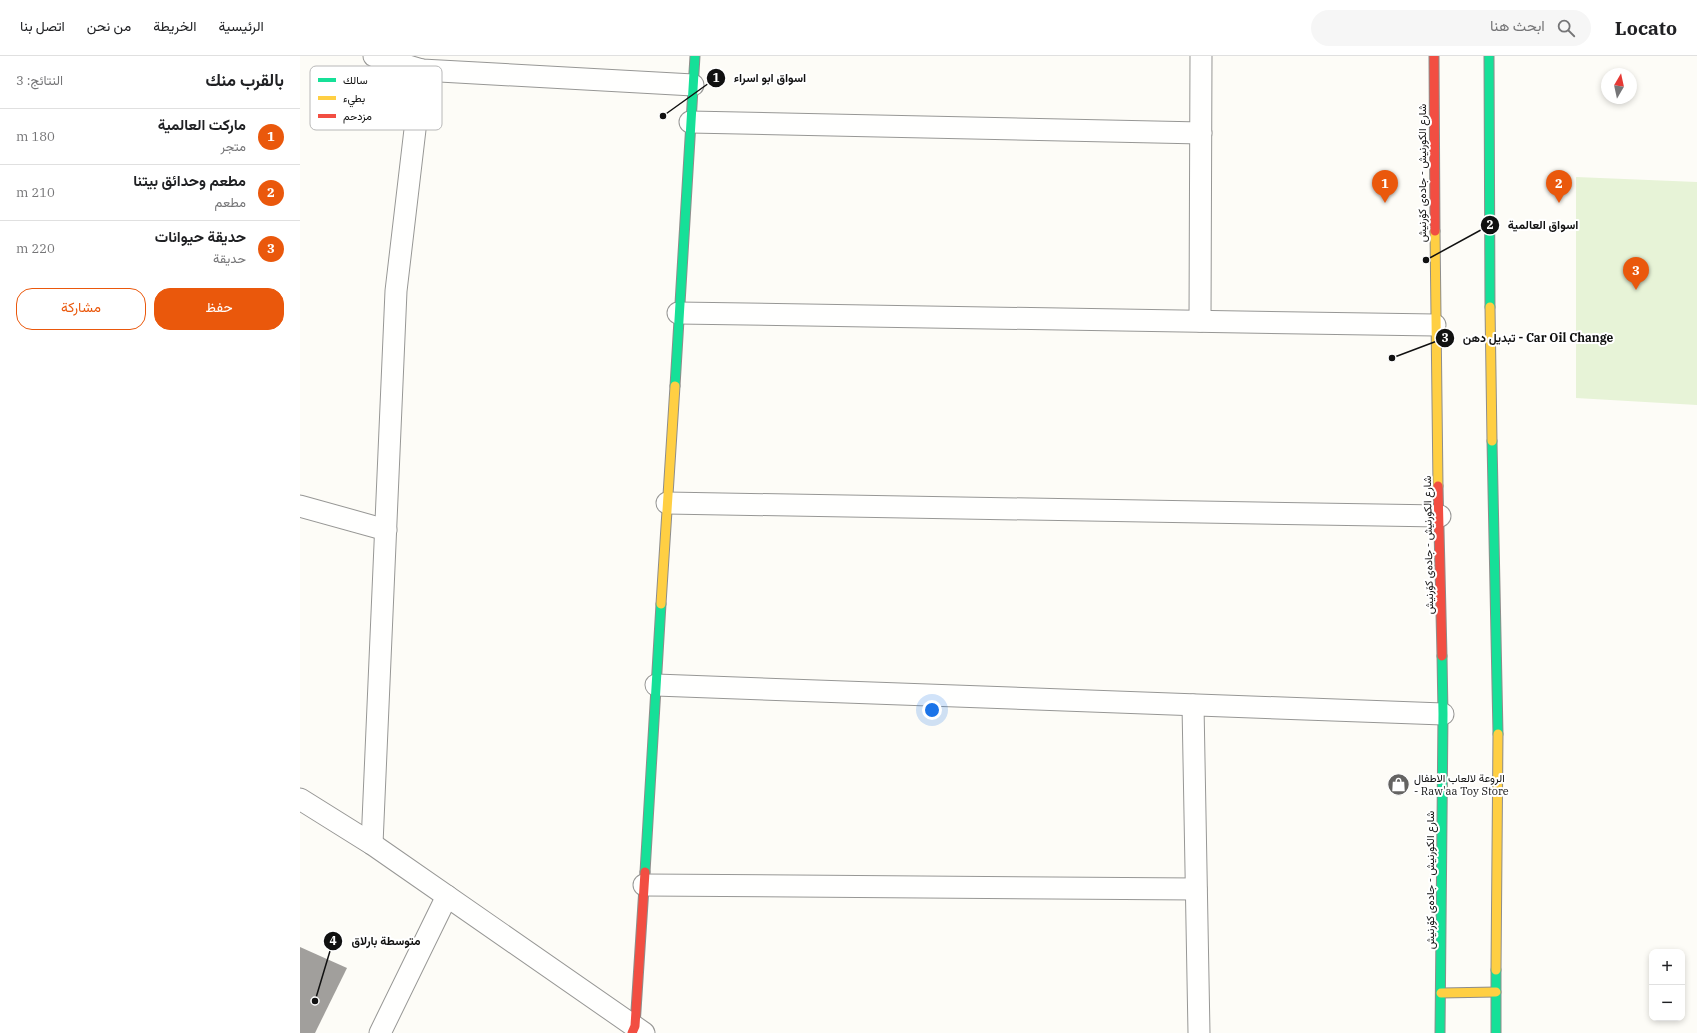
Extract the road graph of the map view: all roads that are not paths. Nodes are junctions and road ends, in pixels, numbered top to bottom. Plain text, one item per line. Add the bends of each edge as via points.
1 (374, 56) edge
2 (695, 56) edge
3 (1201, 56) edge
4 (1434, 56) edge
5 (1489, 56) edge
6 (408, 66) edge
7 (442, 71) edge
8 (693, 85) junction
9 (690, 122) junction
10 (415, 130) edge
11 (1201, 134) junction
12 (678, 313) junction
13 (1200, 321) junction
14 (1435, 325) junction
15 (666, 504) junction
16 (300, 506) edge
17 (1440, 516) junction
18 (386, 530) junction
19 (656, 685) junction
20 (1193, 705) junction
21 (1443, 714) junction
22 (300, 798) edge
23 (372, 844) junction
24 (644, 885) junction
25 (1196, 889) junction
26 (447, 896) junction
27 (1496, 992) junction
28 (1441, 993) junction
29 (637, 1031) edge
30 (380, 1033) edge
31 (1199, 1033) edge
32 (1440, 1033) edge
33 (1496, 1033) edge

1 - 6 street
2 - 8 main road
3 - 11 street
4 - 14 main road, شارع الكورنيش - جادەی کۆرنیش
5 - 27 main road via 1490,325 1498,714
7 - 8 street
8 - 9 main road
9 - 11 street
9 - 12 main road
10 - 18 street via 396,292
11 - 13 street
12 - 13 street
12 - 15 main road
13 - 14 street
14 - 17 main road, شارع الكورنيش - جادەی کۆرنیش
15 - 17 street
15 - 19 main road
16 - 18 street
17 - 21 main road, شارع الكورنيش - جادەی کۆرنیش
18 - 23 street
19 - 20 street
19 - 24 main road
20 - 21 street
20 - 25 street
21 - 28 main road, شارع الكورنيش - جادەی کۆرنیش
22 - 23 street
23 - 26 street
24 - 25 street
24 - 29 main road
25 - 31 street
26 - 29 street
26 - 30 street
27 - 28 main road
27 - 33 main road
28 - 32 main road, شارع الكورنيش - جادەی کۆرنیش

